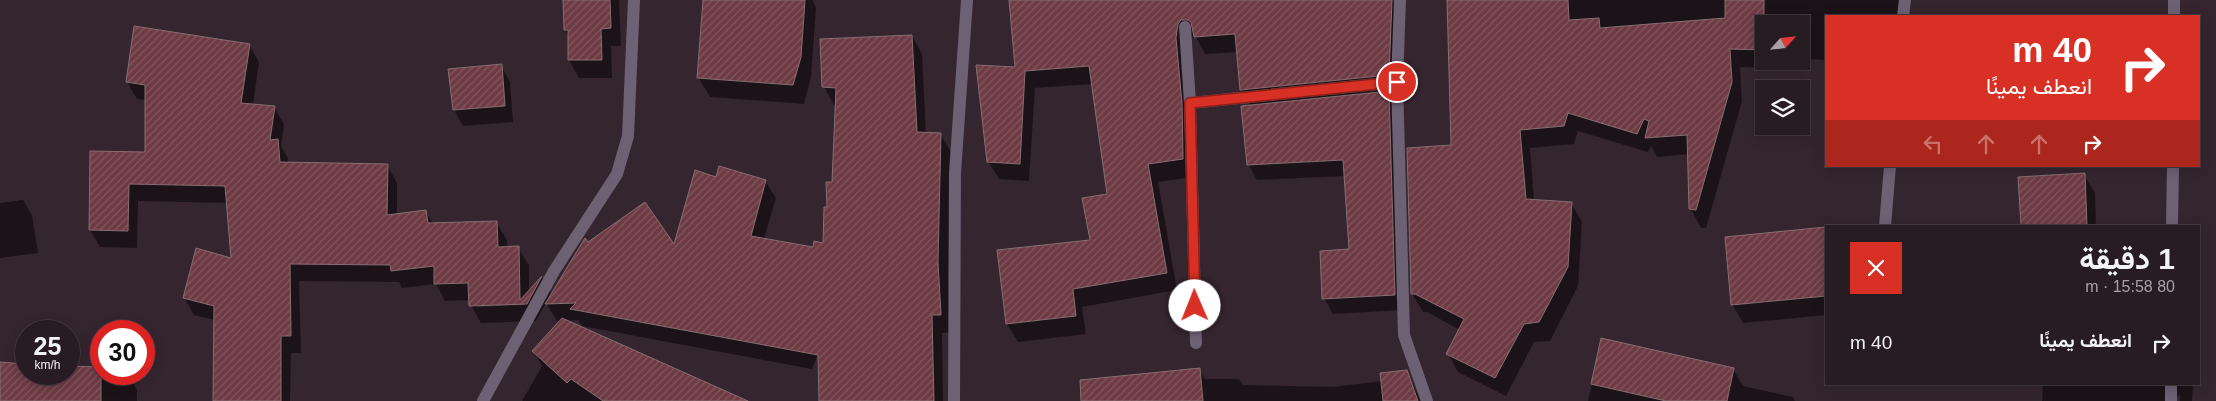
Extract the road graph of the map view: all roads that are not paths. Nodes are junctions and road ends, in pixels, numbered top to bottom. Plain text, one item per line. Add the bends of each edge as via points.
1 (634, 0) edge
2 (967, 0) edge
3 (1400, 0) edge
4 (1905, 0) edge
5 (2174, 0) edge
6 (1903, 15) edge
7 (2174, 15) edge
8 (1185, 27) dead end
9 (1397, 82) junction
10 (1190, 103) junction
11 (1890, 167) edge
12 (2172, 167) edge
13 (1885, 225) edge
14 (2172, 225) edge
15 (1196, 343) dead end
16 (2171, 385) edge
17 (483, 401) edge
18 (954, 401) edge
19 (1427, 401) edge
20 (2171, 401) edge

1 - 17 street via 628,136 617,174 554,271
2 - 18 street via 955,173
3 - 9 street
4 - 6 street
5 - 7 street
8 - 10 street
9 - 10 street
9 - 19 street via 1404,335
10 - 15 street
11 - 13 street
12 - 14 street
16 - 20 street

